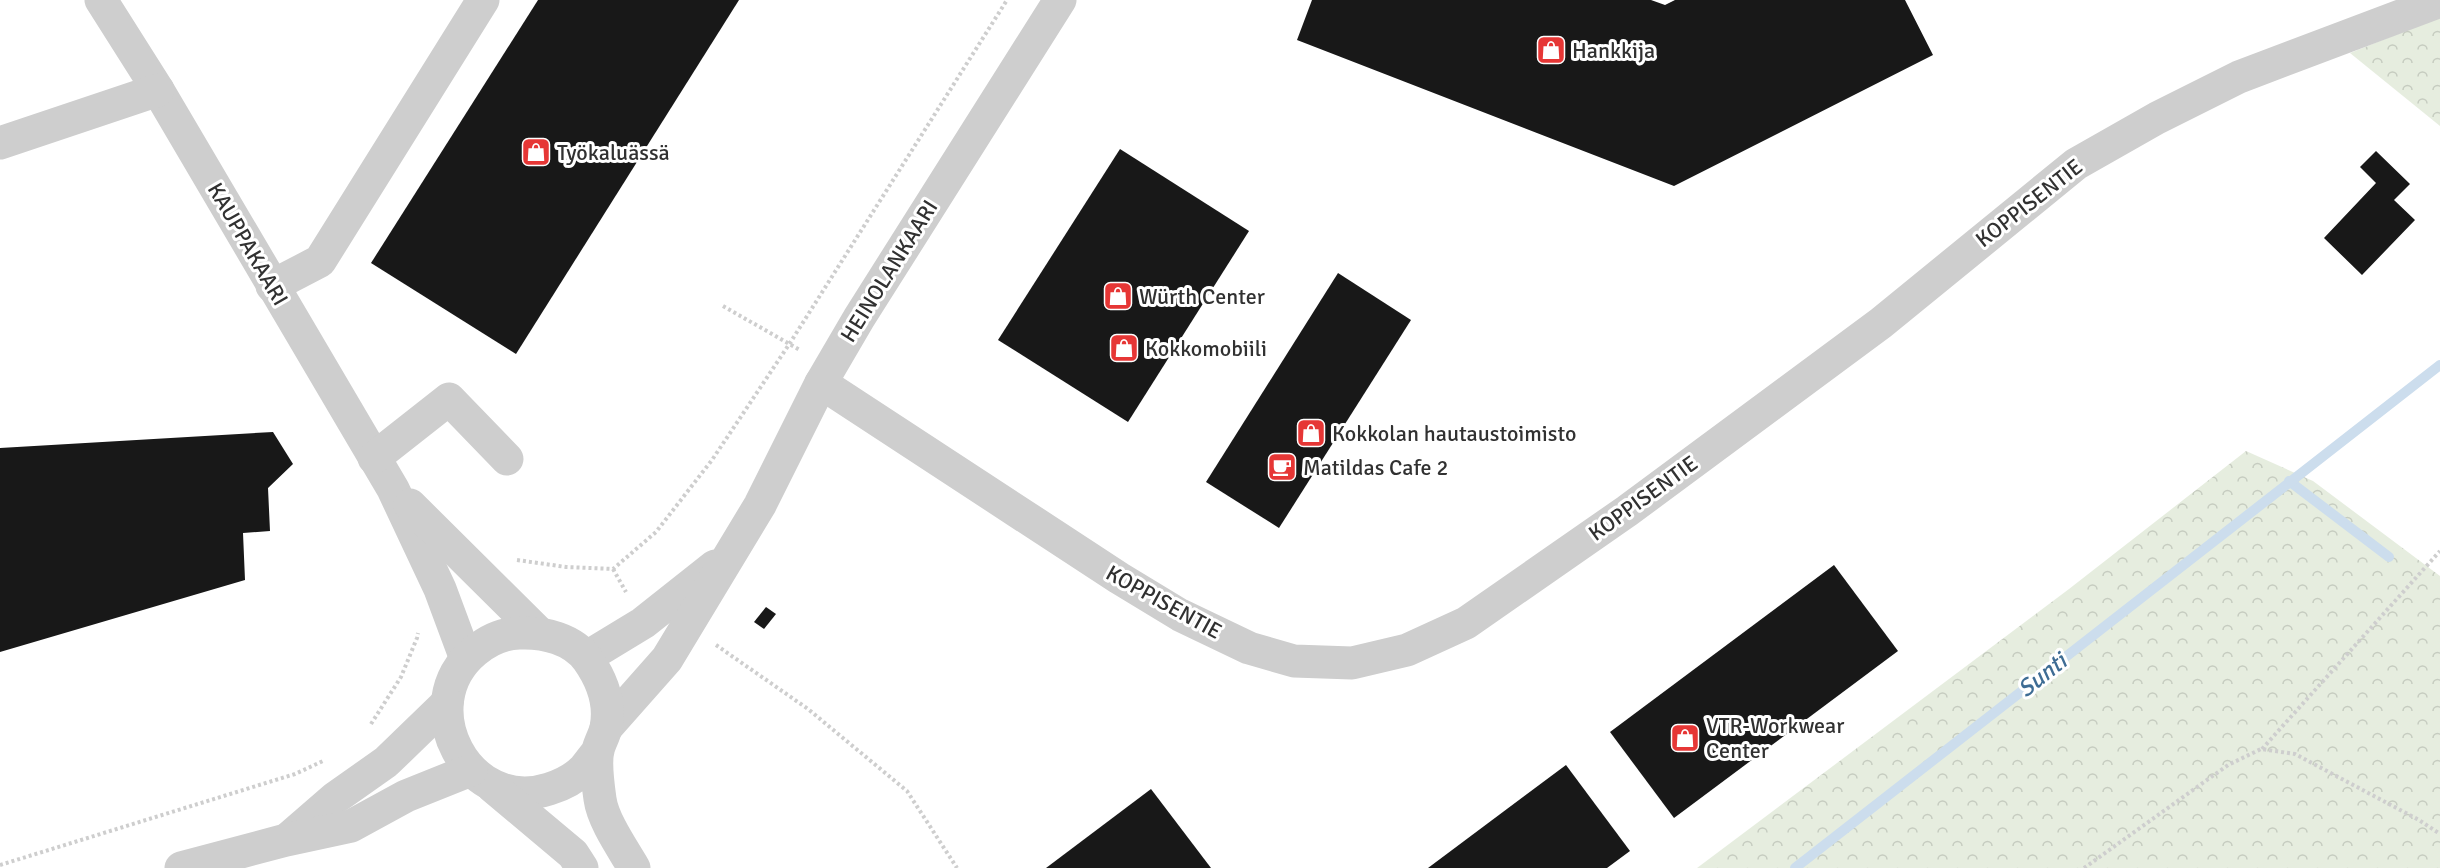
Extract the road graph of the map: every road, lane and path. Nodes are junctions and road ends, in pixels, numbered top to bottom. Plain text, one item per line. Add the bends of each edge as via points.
1 (101, 0) edge
2 (483, 0) edge
3 (1007, 0) edge
4 (1060, 0) edge
5 (2440, 1) edge
6 (158, 90) junction
7 (0, 143) edge
8 (273, 286) junction
9 (723, 306) dead end
10 (789, 343) junction
11 (821, 383) junction
12 (374, 459) junction
13 (507, 459) dead end
14 (393, 489) junction
15 (2440, 551) edge
16 (733, 552) junction
17 (475, 569) junction
18 (440, 589) junction
19 (538, 632) junction
20 (709, 652) dead end
21 (587, 657) junction
22 (466, 659) junction
23 (447, 703) junction
24 (602, 740) junction
25 (2261, 749) junction
26 (329, 758) dead end
27 (386, 762) junction
28 (481, 777) junction
29 (2440, 834) edge
30 (286, 840) junction
31 (0, 865) edge
32 (182, 868) edge
33 (582, 868) edge
34 (634, 868) edge
35 (957, 868) edge
36 (2084, 868) edge

1 - 6 street, KAUPPAKAARI
2 - 8 street via 320,261
3 - 10 path
4 - 11 street, HEINOLANKAARI
5 - 11 street, KOPPISENTIE via 2239,77 2076,164 1881,323 1627,511 1466,623 1407,650 1352,663 1293,661 1249,648 1180,615
6 - 7 street
6 - 8 street, KAUPPAKAARI
8 - 12 street, KAUPPAKAARI
9 - 10 path
10 - 17 path via 712,460 656,532 613,569 496,557
11 - 16 street, HEINOLANKAARI
12 - 13 street via 449,399
12 - 14 street, KAUPPAKAARI
14 - 17 street, KAUPPAKAARI
14 - 18 street, KAUPPAKAARI
15 - 25 path
16 - 21 street, HEINOLANKAARI via 643,623
16 - 24 street, HEINOLANKAARI via 668,658
17 - 19 street, KAUPPAKAARI
18 - 22 street, KAUPPAKAARI
18 - 27 path via 419,604 417,638 401,677 366,733
19 - 21 street via 565,640
19 - 22 street via 510,633 485,643
20 - 35 path via 716,645 808,709 907,791
21 - 24 street via 608,704
22 - 23 street via 453,679
23 - 27 street
23 - 28 street via 448,727 456,750
24 - 28 street via 583,770 563,784 540,792 515,792
24 - 34 street via 600,801
25 - 29 path via 2295,754
25 - 36 path via 2228,765
26 - 31 path via 295,774
27 - 30 street
28 - 30 street via 406,796 351,826
28 - 33 street via 573,855
30 - 32 street

